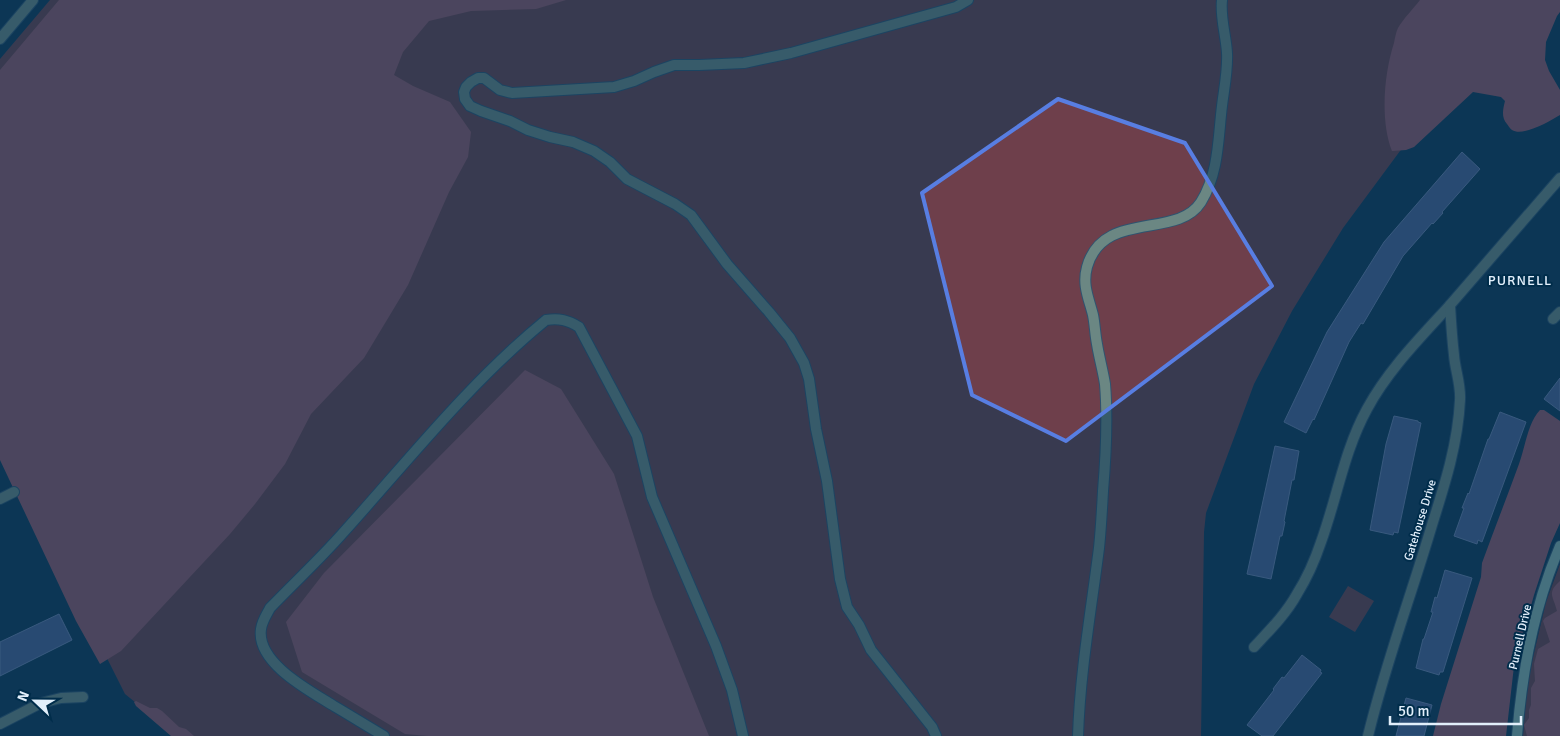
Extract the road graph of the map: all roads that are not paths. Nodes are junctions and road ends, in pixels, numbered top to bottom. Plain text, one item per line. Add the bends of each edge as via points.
1 (33, 0) edge
2 (968, 0) edge
3 (1222, 0) edge
4 (0, 39) edge
5 (1560, 178) edge
6 (1450, 305) junction
7 (14, 492) dead end
8 (0, 499) edge
9 (1560, 546) edge
10 (1254, 647) dead end
11 (83, 697) dead end
12 (0, 724) edge
13 (384, 736) edge
14 (743, 736) edge
15 (936, 736) edge
16 (1078, 736) edge
17 (1368, 736) edge
18 (1517, 736) edge

1 - 4 street
2 - 15 street via 956,7 791,53 744,63 674,65 614,87 512,93 478,78 464,92 470,106 480,111 594,151 627,179 691,215 727,264 790,338 809,378 847,607 871,650
3 - 16 street via 1226,79 1216,165 1209,186 1200,203 1187,215 1108,237 1098,245 1086,269 1086,295 1104,377 1107,416 1099,546 1082,677
5 - 6 street
6 - 10 street via 1402,357 1366,410 1308,572 1297,595
6 - 17 street, Gatehouse Drive via 1460,398 1456,441 1421,562 1384,672
7 - 8 street
9 - 18 street, Purnell Drive via 1536,613
11 - 12 street via 41,703
13 - 14 street via 294,681 279,668 262,642 260,629 264,619 270,608 341,535 489,370 546,320 553,319 579,327 637,436 652,497 716,646 732,690

